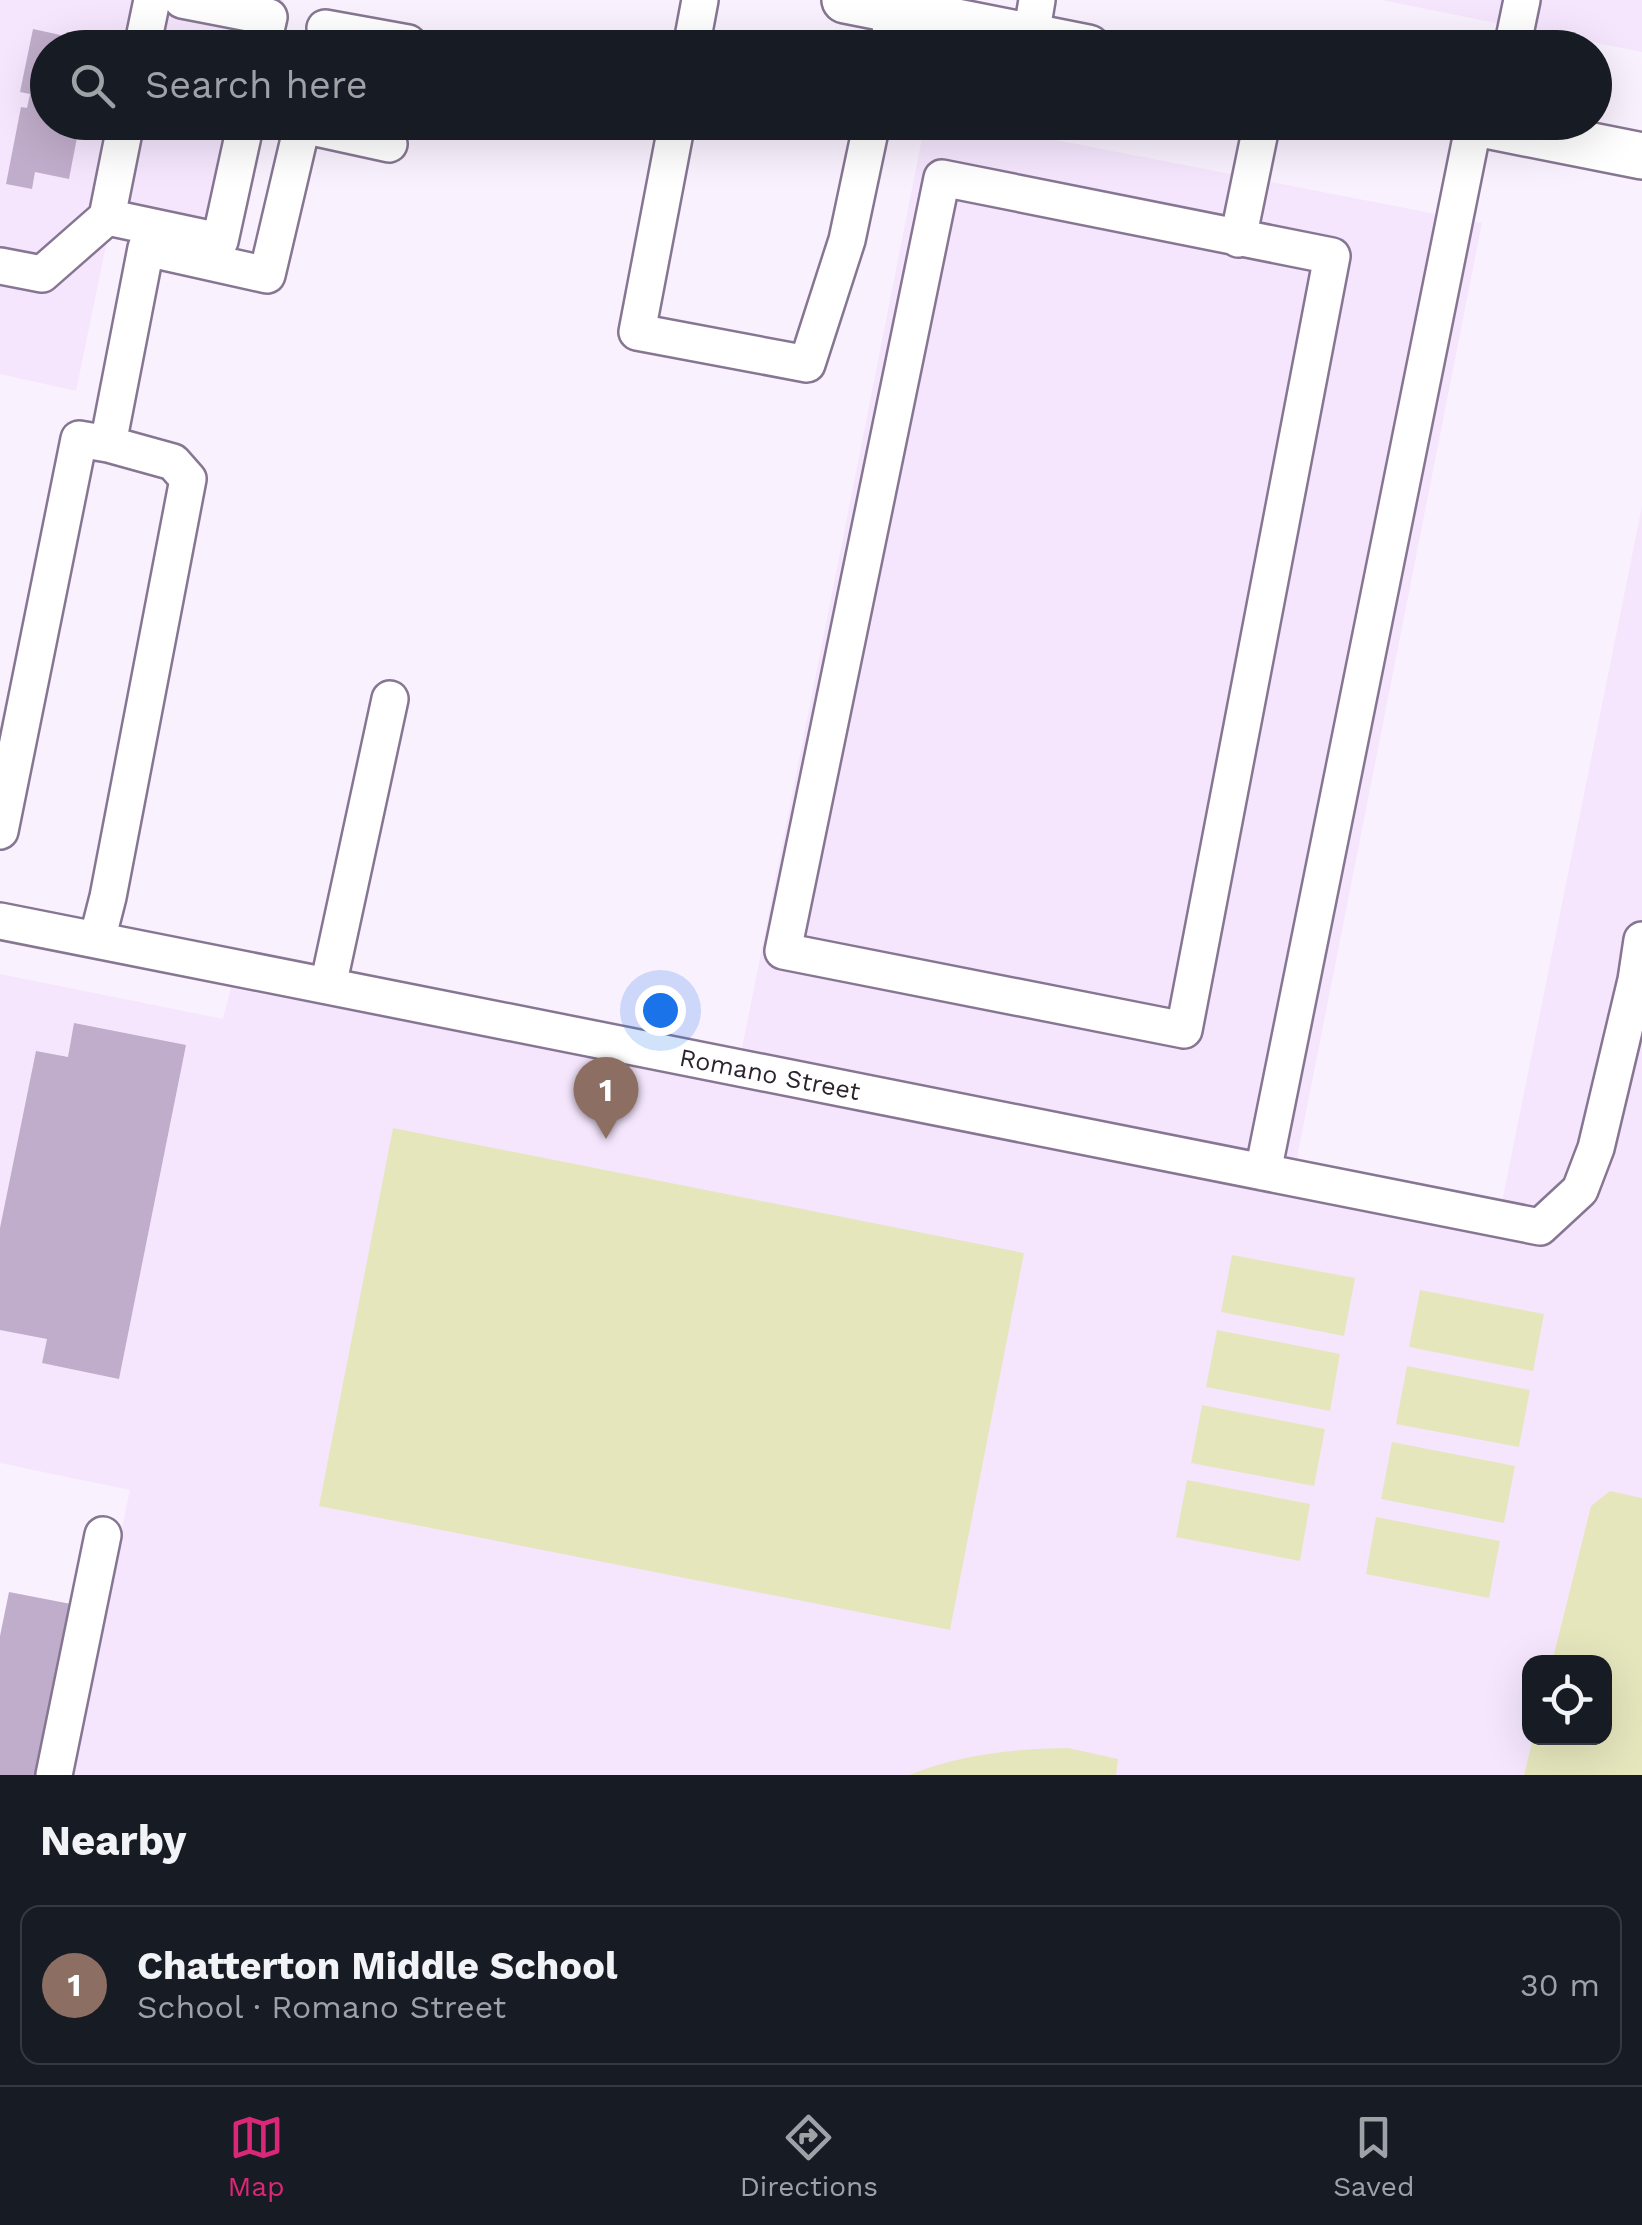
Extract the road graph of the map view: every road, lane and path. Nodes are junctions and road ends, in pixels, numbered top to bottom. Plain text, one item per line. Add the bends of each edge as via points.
1 (152, 0) edge
2 (182, 0) edge
3 (700, 0) edge
4 (845, 0) edge
5 (1522, 0) edge
6 (1034, 18) edge
7 (891, 28) edge
8 (146, 30) edge
9 (266, 30) edge
10 (694, 30) edge
11 (1516, 30) edge
12 (122, 140) edge
13 (242, 140) edge
14 (298, 140) edge
15 (372, 140) edge
16 (674, 140) edge
17 (868, 140) edge
18 (1258, 140) edge
19 (1481, 140) edge
20 (1563, 140) edge
21 (389, 144) dead end
22 (1642, 156) edge
23 (107, 217) junction
24 (1238, 239) junction
25 (0, 266) edge
26 (108, 444) junction
27 (390, 700) dead end
28 (0, 831) edge
29 (0, 921) edge
30 (97, 940) junction
31 (1642, 940) edge
32 (328, 986) junction
33 (1263, 1172) junction
34 (103, 1535) dead end
35 (54, 1775) edge

1 - 8 street
2 - 9 street via 269,17
3 - 10 street
4 - 7 main road
5 - 11 street
6 - 7 main road
12 - 23 street
13 - 23 street via 220,241
14 - 26 street via 266,274 146,248
15 - 21 street
16 - 17 street via 638,332 807,364 847,240
18 - 24 street
19 - 33 street
20 - 22 main road
23 - 25 street via 42,274
24 - 24 street via 942,178 783,951 1184,1030 1332,256
26 - 28 street via 79,439
26 - 30 street via 174,462 188,478
27 - 32 street
29 - 30 street, Romano Street
30 - 32 street, Romano Street
31 - 33 street, Romano Street via 1596,1148 1580,1190 1540,1227
32 - 33 street, Romano Street
34 - 35 street

